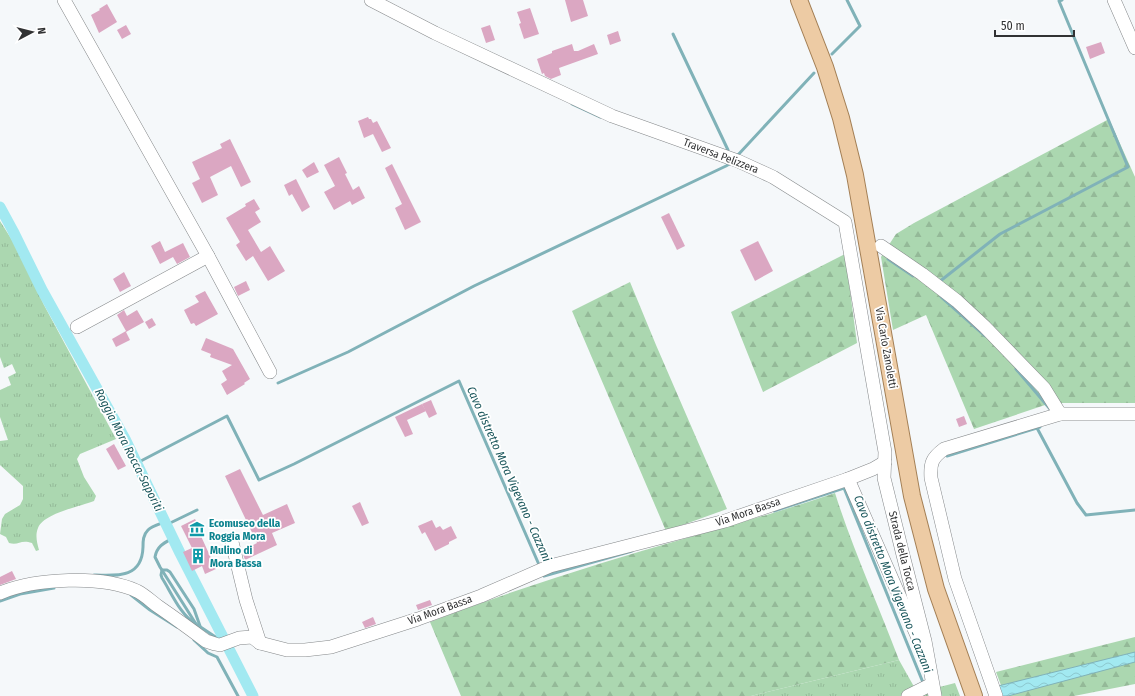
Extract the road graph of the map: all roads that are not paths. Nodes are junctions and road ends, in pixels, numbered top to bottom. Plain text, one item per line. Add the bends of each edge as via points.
1 (64, 0) edge
2 (371, 0) edge
3 (799, 0) edge
4 (1114, 0) edge
5 (1135, 48) edge
6 (881, 246) dead end
7 (208, 256) junction
8 (77, 327) dead end
9 (270, 372) dead end
10 (1135, 414) edge
11 (1056, 415) junction
12 (885, 462) junction
13 (848, 479) junction
14 (232, 542) dead end
15 (0, 593) edge
16 (260, 643) junction
17 (929, 664) junction
18 (930, 689) edge
19 (972, 689) edge
20 (908, 696) edge
21 (996, 696) edge

1 - 7 street
2 - 12 street, Traversa Pelizzera via 612,116 738,161 773,178 846,222
3 - 19 main road, Via Carlo Zanoletti via 825,67 856,175 912,496 936,589
4 - 5 street
6 - 11 street via 957,301 986,327 1044,388
7 - 8 street
7 - 9 street
10 - 11 street
11 - 21 street via 944,449 931,464 931,478 955,579
12 - 13 street, Via Mora Bassa
12 - 17 street, Strada della Tocca via 884,478
13 - 16 street, Via Mora Bassa via 725,521 541,570 481,596 331,647 287,650
13 - 17 street, Strada della Tocca
14 - 16 street via 246,600
15 - 16 street, Via Mora Bassa via 48,581 117,584 138,591 206,641 220,644 238,638 252,637
17 - 18 street, Strada della Tocca
18 - 20 street

